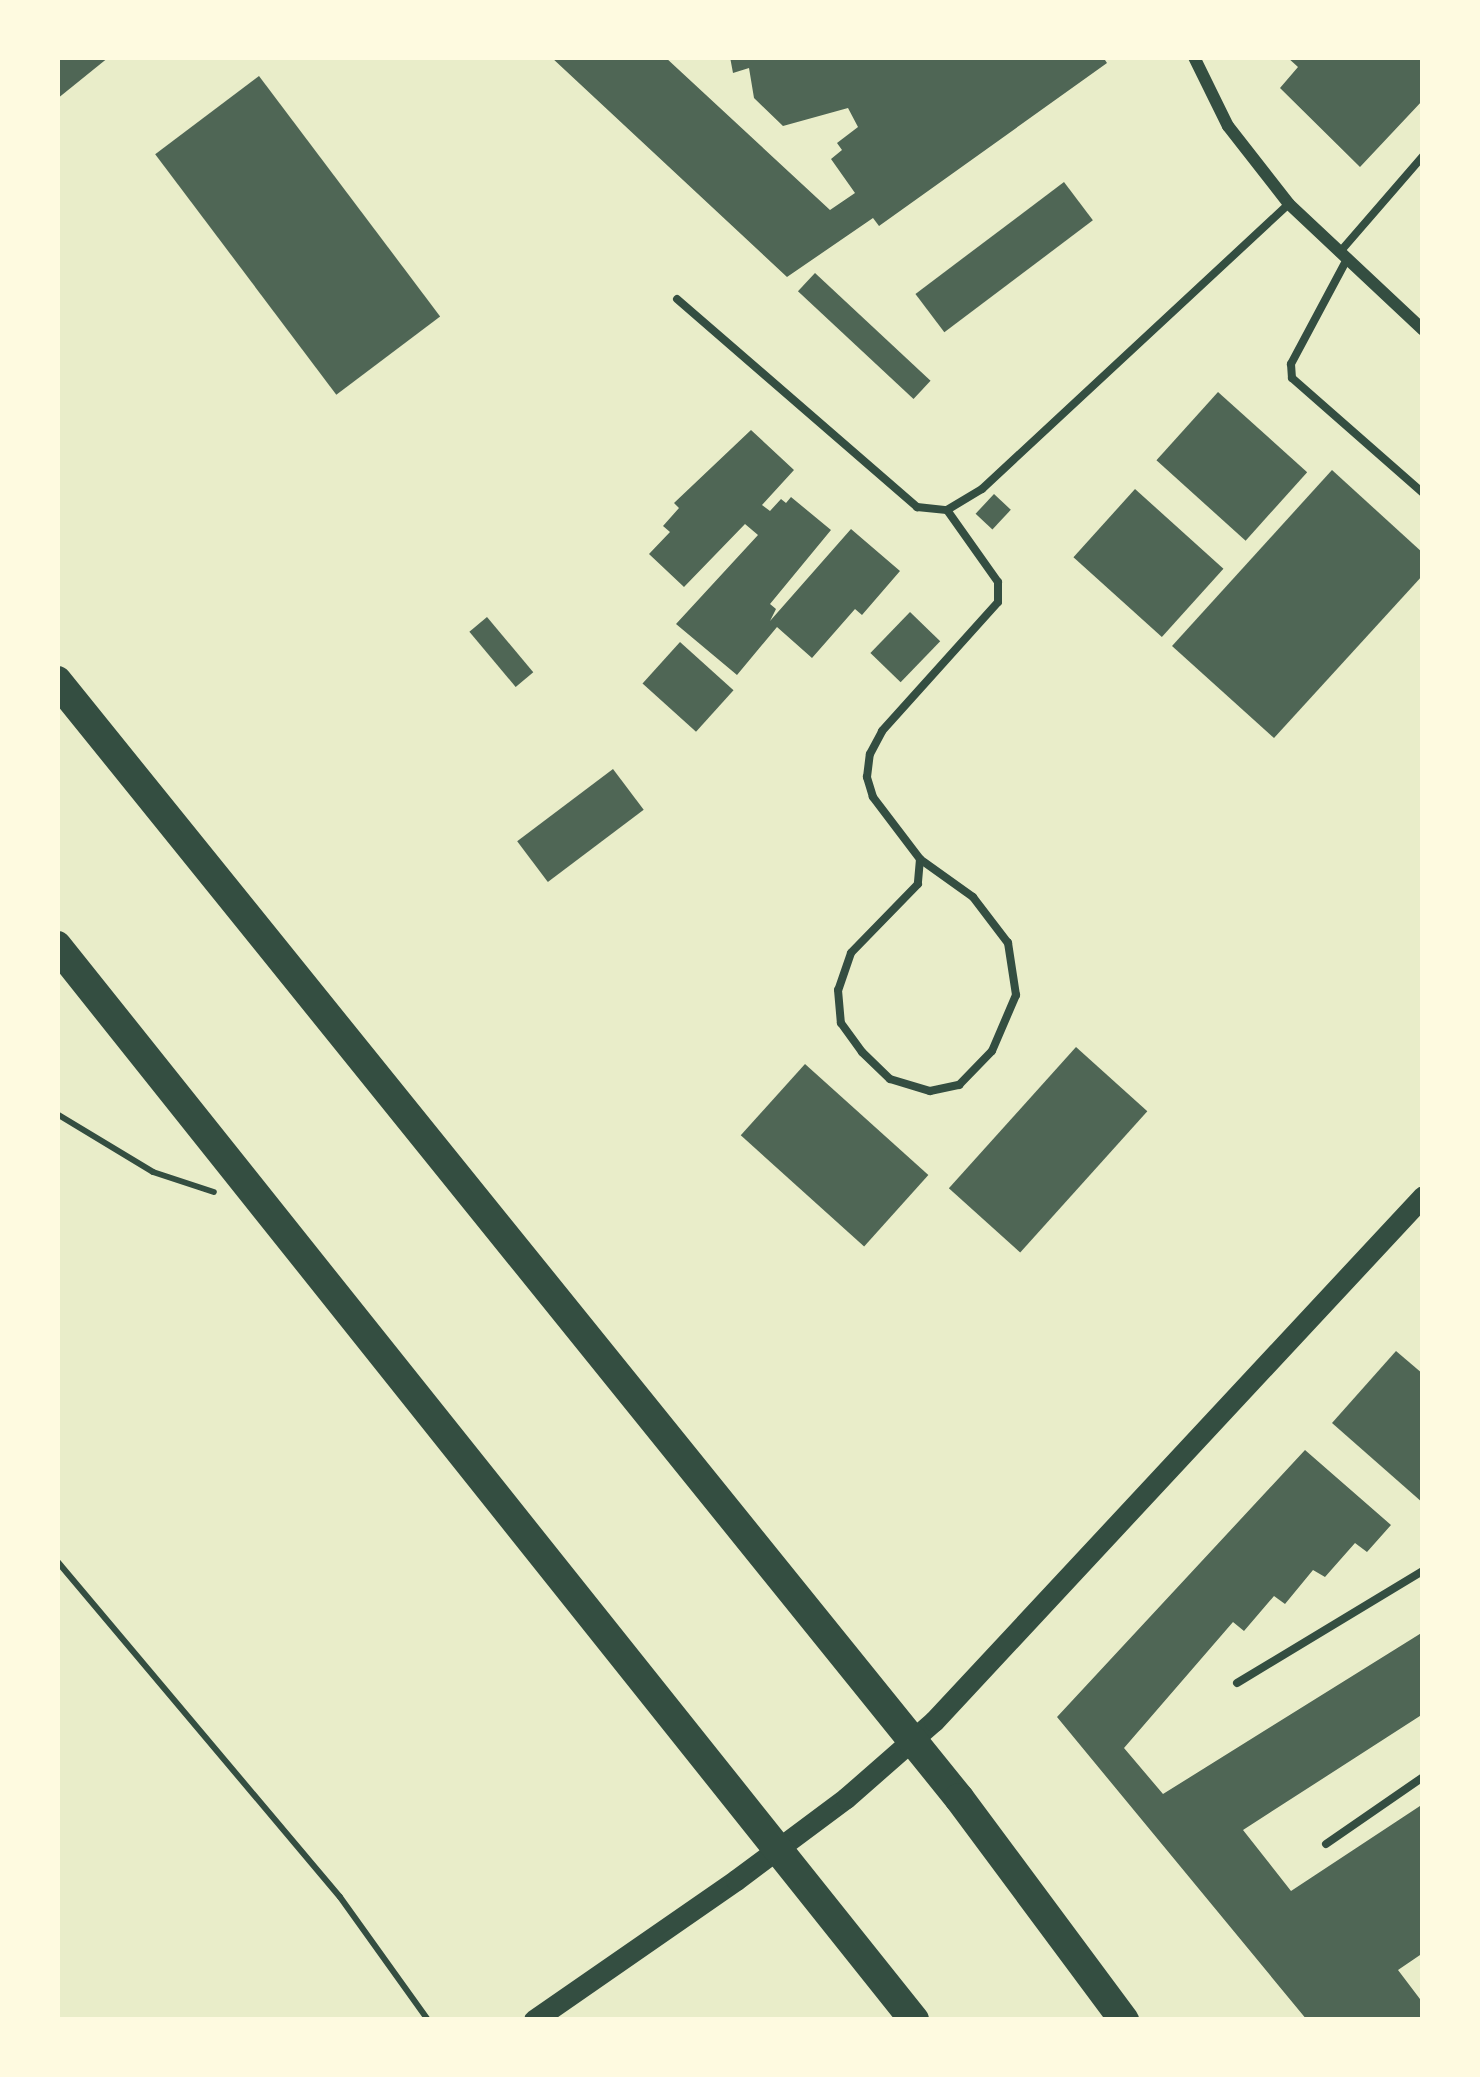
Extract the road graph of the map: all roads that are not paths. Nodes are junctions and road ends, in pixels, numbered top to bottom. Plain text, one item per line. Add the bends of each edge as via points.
1 (1194, 57) edge
2 (1423, 156) edge
3 (1289, 204) junction
4 (1342, 257) junction
5 (677, 299) dead end
6 (1423, 330) edge
7 (1423, 493) edge
8 (947, 510) junction
9 (57, 681) edge
10 (920, 859) junction
11 (57, 946) edge
12 (1423, 1196) edge
13 (1423, 1571) edge
14 (1237, 1683) dead end
15 (1423, 1777) edge
16 (1326, 1844) dead end
17 (534, 2020) edge
18 (914, 2020) edge
19 (1124, 2020) edge

1 - 3 street via 1228,126
2 - 4 lane
3 - 4 street
3 - 8 lane via 982,489
4 - 6 street
4 - 7 lane via 1292,377
5 - 8 lane via 917,507
8 - 10 lane via 998,581 998,602 882,731 867,777
9 - 19 highway via 959,1798
10 - 10 lane via 973,897 1008,943 1016,994 992,1052 959,1085 930,1091 890,1079 862,1052 841,1023 838,990 851,953 918,884
11 - 18 highway
12 - 17 street via 979,1676 846,1798
13 - 14 lane
15 - 16 lane

